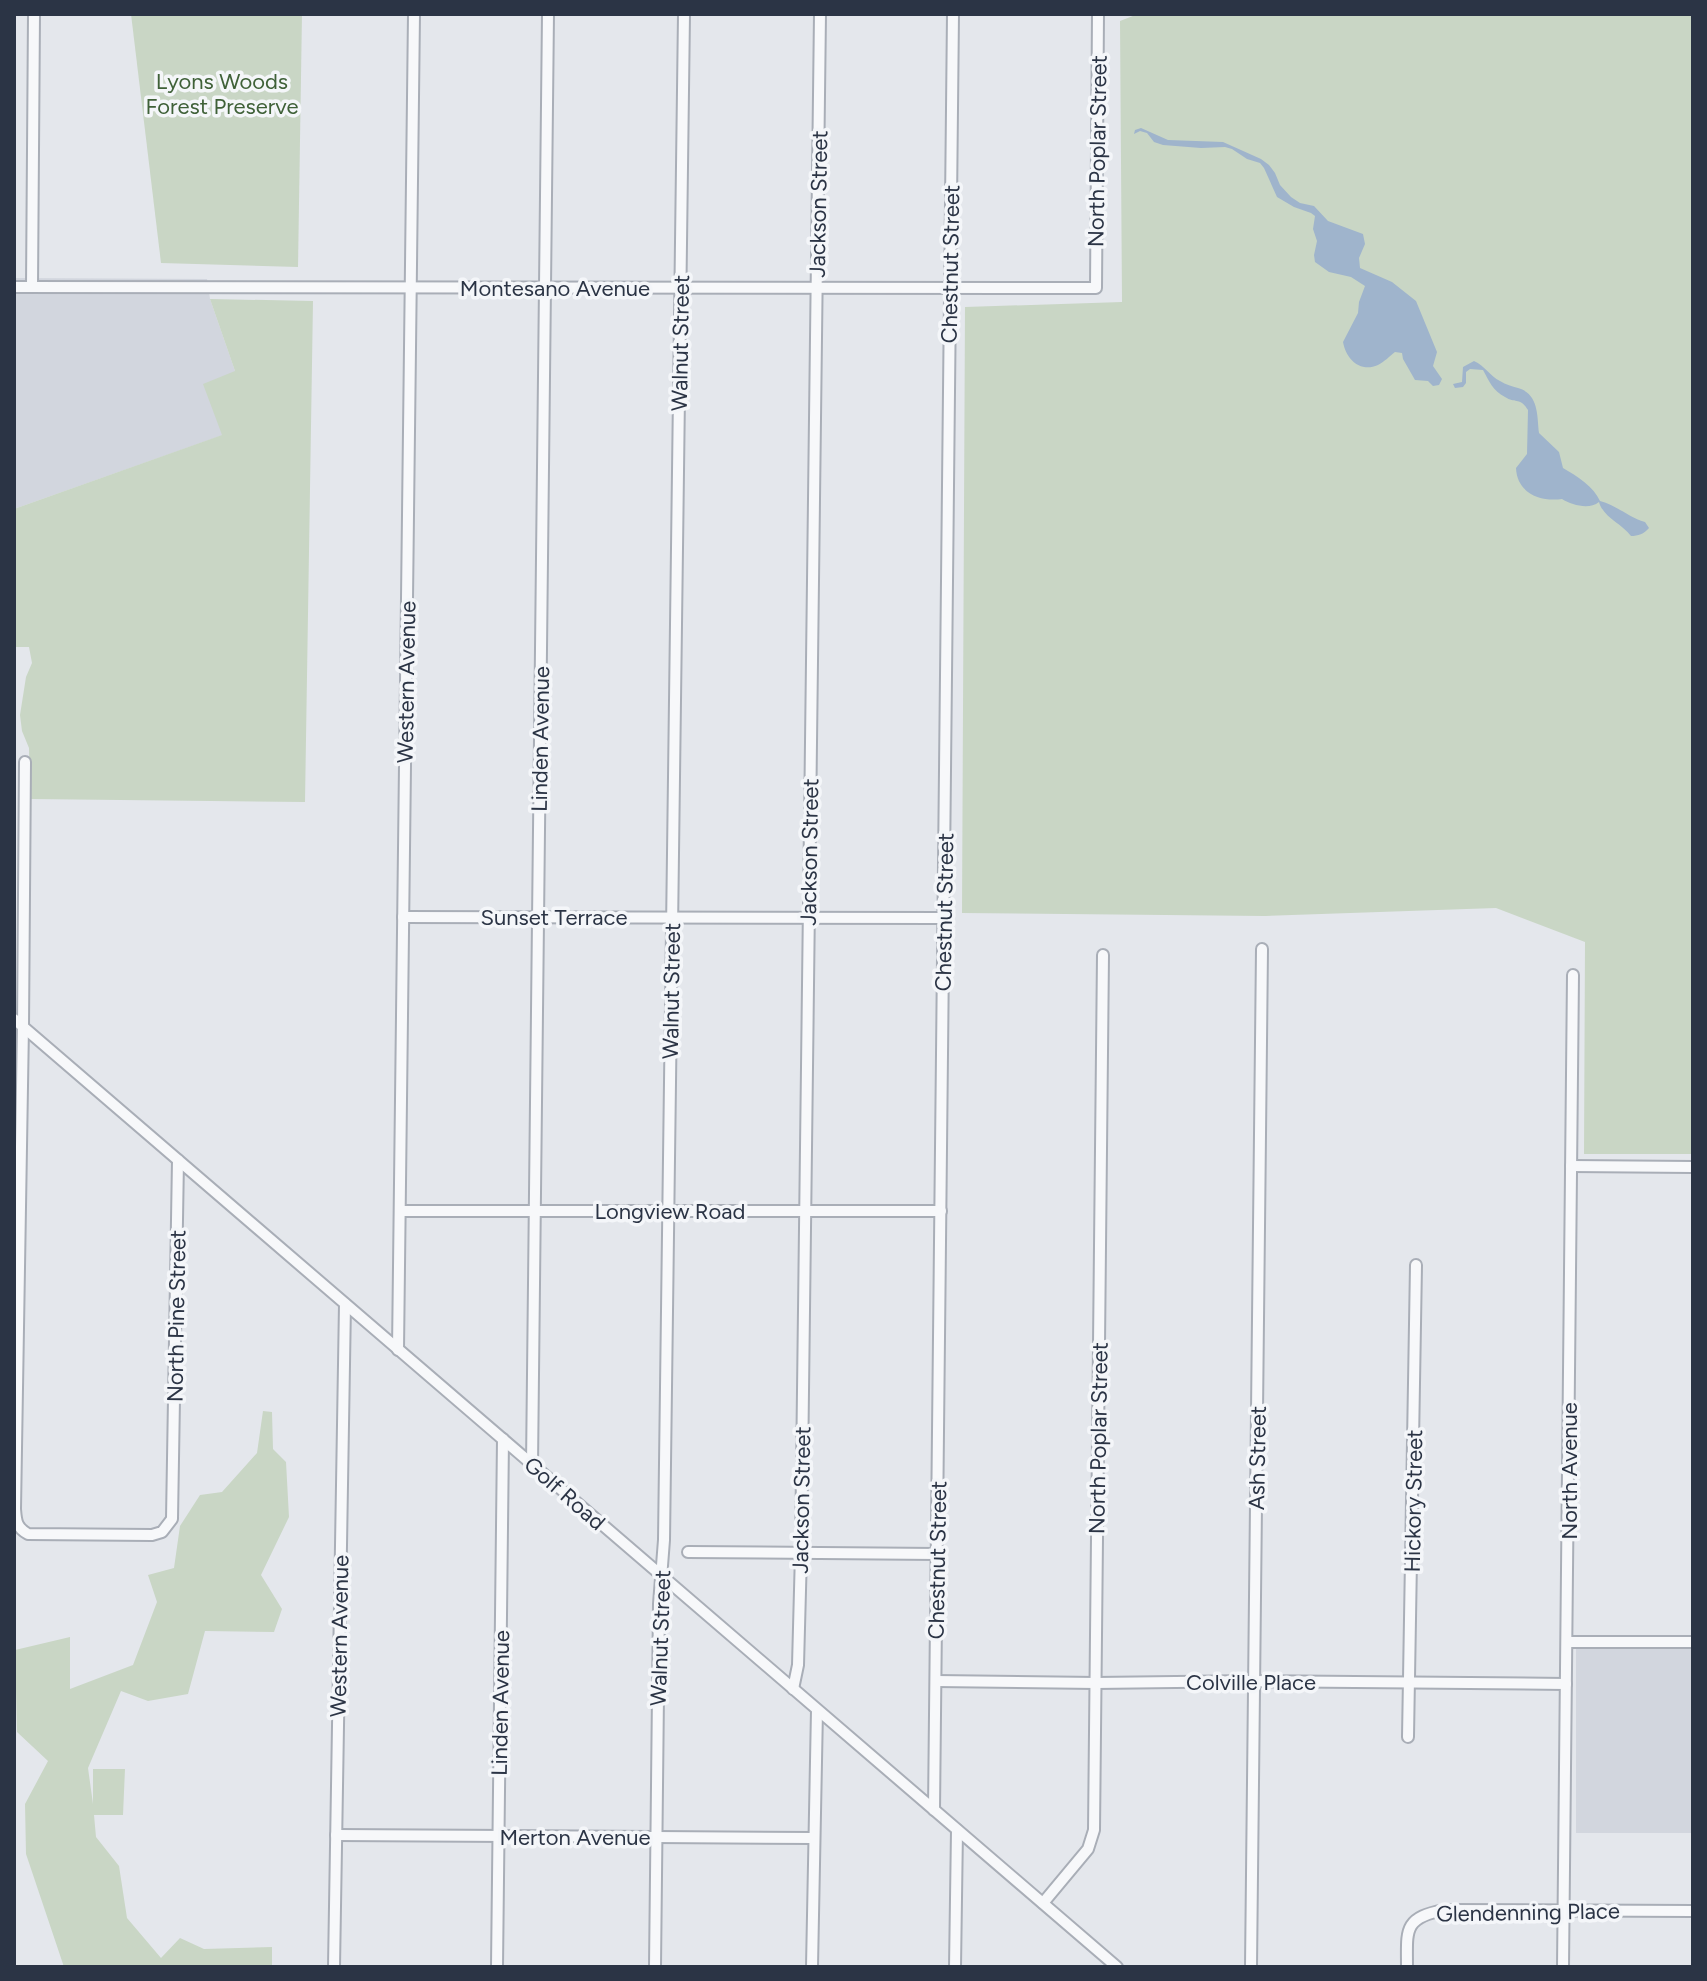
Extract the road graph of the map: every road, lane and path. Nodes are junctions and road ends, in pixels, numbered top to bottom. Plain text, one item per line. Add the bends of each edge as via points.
1 (34, 14) edge
2 (414, 14) edge
3 (548, 14) edge
4 (684, 14) edge
5 (820, 14) edge
6 (953, 14) edge
7 (1098, 14) edge
8 (14, 287) edge
9 (32, 287) junction
10 (411, 287) junction
11 (546, 288) junction
12 (680, 288) junction
13 (817, 288) junction
14 (950, 288) junction
15 (1096, 288) joint
16 (25, 762) dead end
17 (403, 917) junction
18 (538, 917) junction
19 (672, 917) junction
20 (808, 918) junction
21 (944, 918) junction
22 (1262, 949) dead end
23 (1103, 955) dead end
24 (1573, 975) dead end
25 (19, 1022) edge
26 (178, 1160) junction
27 (1571, 1166) junction
28 (1693, 1167) edge
29 (400, 1211) junction
30 (535, 1211) junction
31 (669, 1211) junction
32 (805, 1211) junction
33 (941, 1211) junction
34 (1416, 1265) dead end
35 (345, 1304) junction
36 (398, 1350) junction
37 (503, 1439) junction
38 (532, 1465) junction
39 (688, 1552) dead end
40 (801, 1553) junction
41 (937, 1554) junction
42 (661, 1576) junction
43 (1567, 1642) junction
44 (1693, 1642) edge
45 (936, 1681) junction
46 (1255, 1681) junction
47 (1410, 1682) junction
48 (1096, 1683) junction
49 (1566, 1684) junction
50 (793, 1689) junction
51 (817, 1710) junction
52 (1408, 1737) dead end
53 (934, 1810) junction
54 (957, 1830) junction
55 (336, 1835) junction
56 (498, 1836) junction
57 (656, 1837) junction
58 (814, 1838) junction
59 (1043, 1903) junction
60 (1563, 1910) junction
61 (1693, 1911) edge
62 (334, 1967) edge
63 (497, 1967) edge
64 (655, 1967) edge
65 (812, 1967) edge
66 (955, 1967) edge
67 (1117, 1967) edge
68 (1251, 1967) edge
69 (1407, 1967) edge
70 (1563, 1967) edge

1 - 9 street
2 - 10 street, Western Avenue
3 - 11 street, Linden Avenue
4 - 12 street, Walnut Street
5 - 13 street, Jackson Street
6 - 14 street, Chestnut Street
7 - 15 street, North Poplar Street
8 - 9 street, Montesano Avenue
9 - 10 street, Montesano Avenue
10 - 11 street, Montesano Avenue
10 - 17 street, Western Avenue
11 - 12 street, Montesano Avenue
11 - 18 street, Linden Avenue
12 - 13 street, Montesano Avenue
12 - 19 street, Walnut Street
13 - 14 street, Montesano Avenue
13 - 20 street, Jackson Street
14 - 15 street, Montesano Avenue
14 - 21 street, Chestnut Street
16 - 25 street
17 - 18 street, Sunset Terrace
17 - 29 street, Western Avenue
18 - 19 street, Sunset Terrace
18 - 30 street, Linden Avenue
19 - 20 street, Sunset Terrace
19 - 31 street, Walnut Street
20 - 21 street, Sunset Terrace
20 - 32 street, Jackson Street
21 - 33 street, Chestnut Street
22 - 46 street, Ash Street
23 - 48 street, North Poplar Street
24 - 27 street, North Avenue
25 - 26 street, Golf Road
25 - 26 street, North Pine Street via 16,1523 28,1534 152,1535 172,1519
26 - 35 street, Golf Road
27 - 28 street
27 - 43 street, North Avenue
29 - 30 street, Longview Road
29 - 36 street, Western Avenue
30 - 31 street, Longview Road
30 - 38 street, Linden Avenue
31 - 32 street, Longview Road
31 - 42 street, Walnut Street
32 - 33 street, Longview Road
32 - 40 street, Jackson Street
33 - 41 street, Chestnut Street
34 - 47 street, Hickory Street
35 - 36 street, Golf Road
35 - 55 street, Western Avenue
36 - 37 street, Golf Road
37 - 38 street, Golf Road
37 - 56 street, Linden Avenue
38 - 42 street, Golf Road
39 - 40 street
40 - 41 street
40 - 50 street, Jackson Street
41 - 45 street, Chestnut Street
42 - 50 street, Golf Road
42 - 57 street, Walnut Street
43 - 44 street
43 - 49 street, North Avenue
45 - 48 street, Colville Place
45 - 53 street, Chestnut Street
46 - 47 street, Colville Place
46 - 48 street, Colville Place
46 - 68 street, Ash Street
47 - 49 street, Colville Place
47 - 52 street, Hickory Street
48 - 59 street, North Poplar Street via 1094,1830 1088,1849
49 - 60 street, North Avenue
50 - 51 street, Golf Road
51 - 53 street, Golf Road
51 - 58 street
53 - 54 street, Golf Road
54 - 59 street, Golf Road
54 - 66 street
55 - 56 street, Merton Avenue
55 - 62 street, Western Avenue
56 - 57 street, Merton Avenue
56 - 63 street, Linden Avenue
57 - 58 street, Merton Avenue
57 - 64 street, Walnut Street
58 - 65 street
59 - 67 street, Golf Road
60 - 61 street, Glendenning Place
60 - 69 street, Glendenning Place via 1425,1914 1410,1927
60 - 70 street, North Avenue

